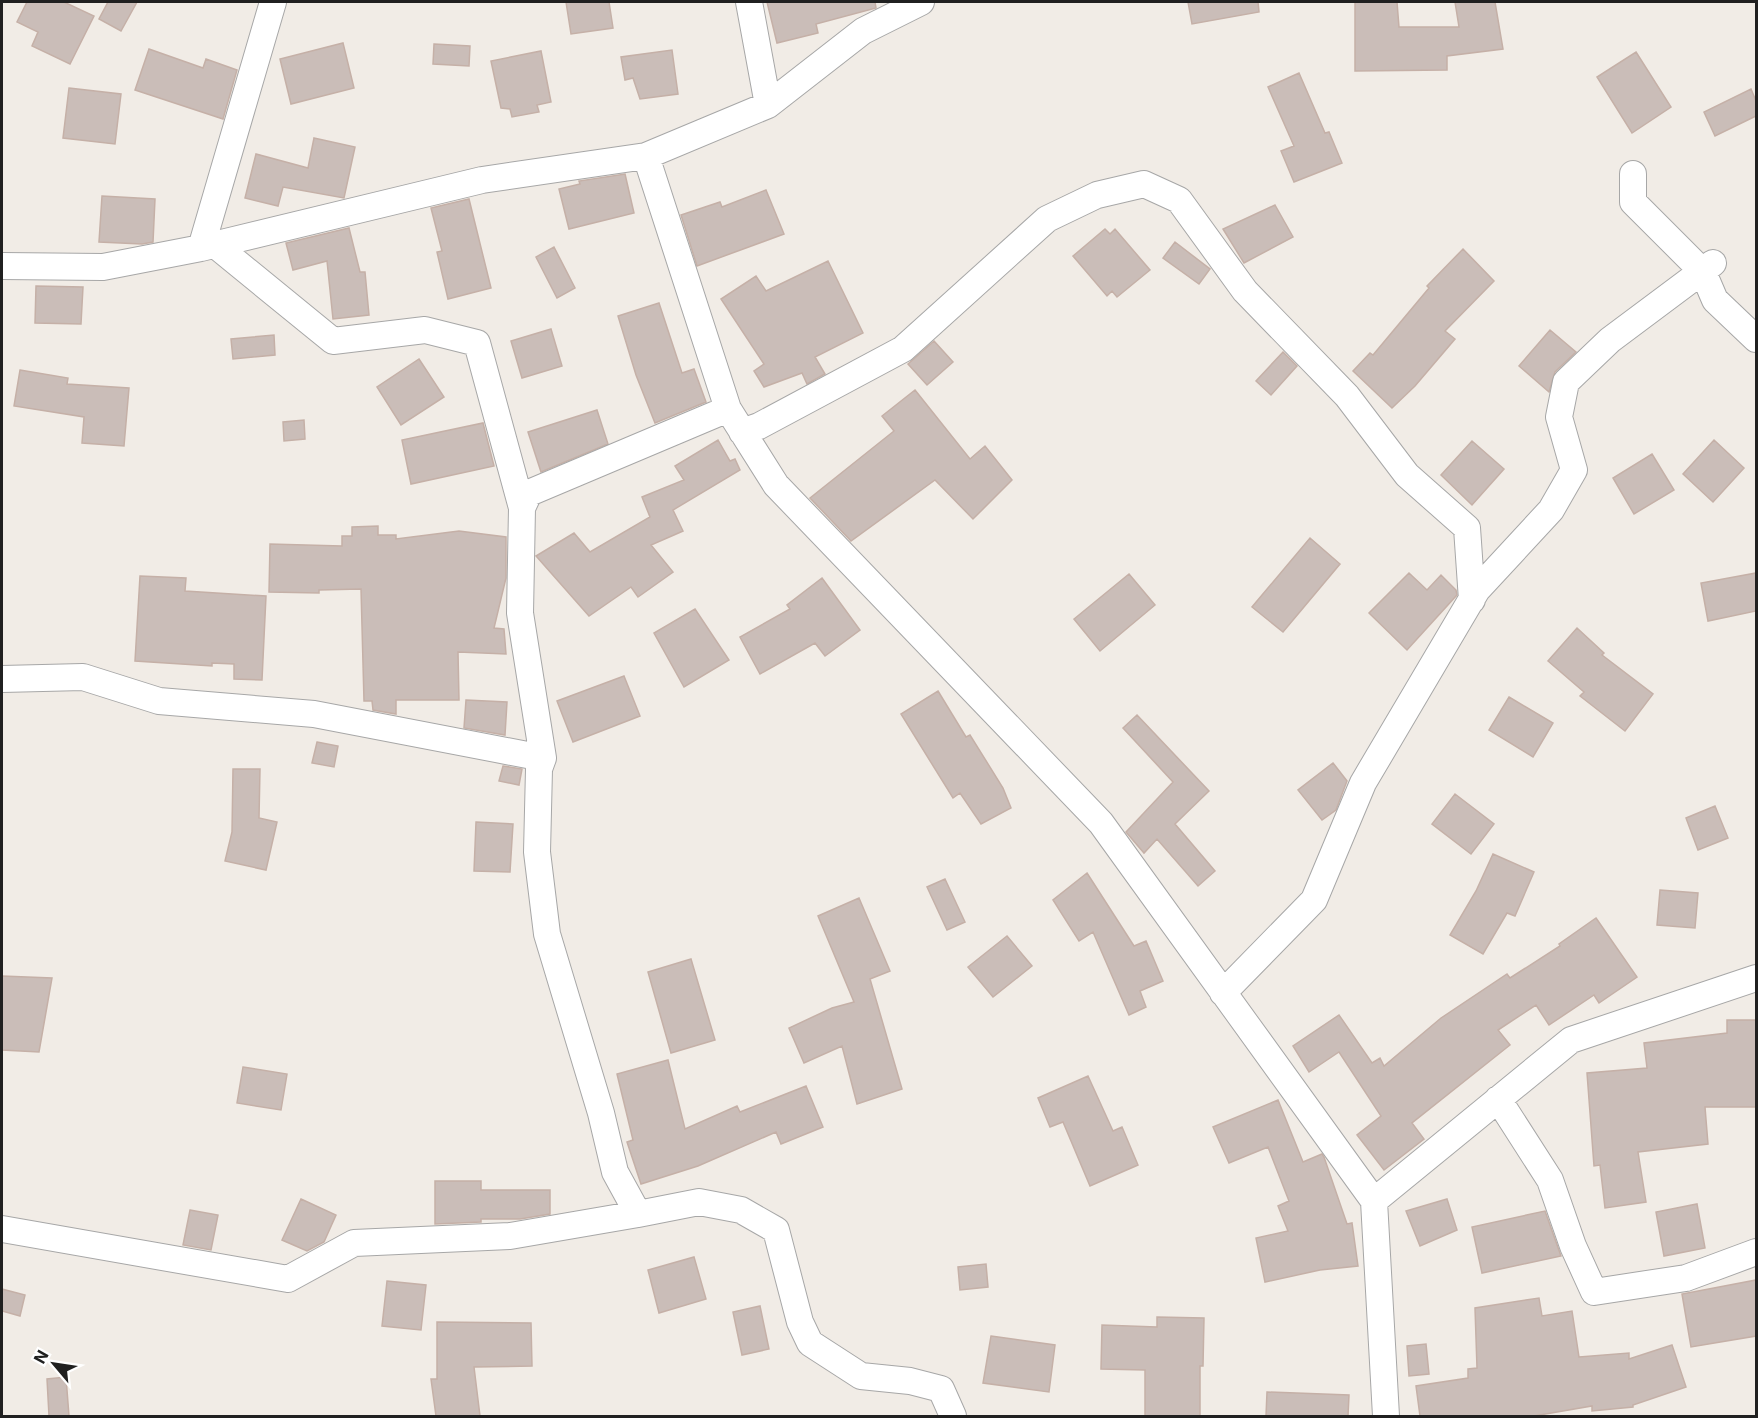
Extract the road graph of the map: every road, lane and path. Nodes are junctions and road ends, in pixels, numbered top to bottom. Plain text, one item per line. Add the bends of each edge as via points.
1 (273, 2) edge
2 (749, 2) edge
3 (921, 2) edge
4 (768, 105) junction
5 (646, 156) junction
6 (1633, 174) dead end
7 (208, 246) junction
8 (2, 266) edge
9 (1708, 267) junction
10 (1756, 339) edge
11 (728, 410) junction
12 (742, 432) junction
13 (522, 508) junction
14 (1472, 600) junction
15 (2, 680) edge
16 (543, 758) junction
17 (1756, 978) edge
18 (1223, 993) junction
19 (1498, 1099) junction
20 (1374, 1201) junction
21 (638, 1214) junction
22 (2, 1229) edge
23 (1756, 1252) edge
24 (953, 1416) edge
25 (1386, 1416) edge

1 - 7 street
2 - 4 street
3 - 4 street via 863,31
4 - 5 street
5 - 7 street via 482,180
5 - 11 street
6 - 9 street via 1633,202
7 - 8 street via 103,267
7 - 13 street via 333,341 425,330 477,343
9 - 10 street via 1715,300
9 - 14 street via 1610,340 1566,382 1559,417 1574,470 1551,510
11 - 12 street
11 - 13 street via 530,493
12 - 14 street via 903,348 1047,219 1097,195 1144,184 1179,200 1245,291 1347,396 1407,475 1467,528
12 - 18 street via 776,485 1101,823
13 - 16 street via 520,613
14 - 18 street via 1363,783 1314,900
15 - 16 street via 83,677 159,701 314,714
16 - 21 street via 539,769 537,852 547,934 615,1172
17 - 19 street via 1571,1040
18 - 20 street
19 - 20 street
19 - 23 street via 1550,1180 1594,1292 1686,1278
20 - 25 street
21 - 22 street via 510,1236 354,1243 288,1279
21 - 24 street via 699,1202 741,1210 776,1230 810,1343 861,1376 941,1389

